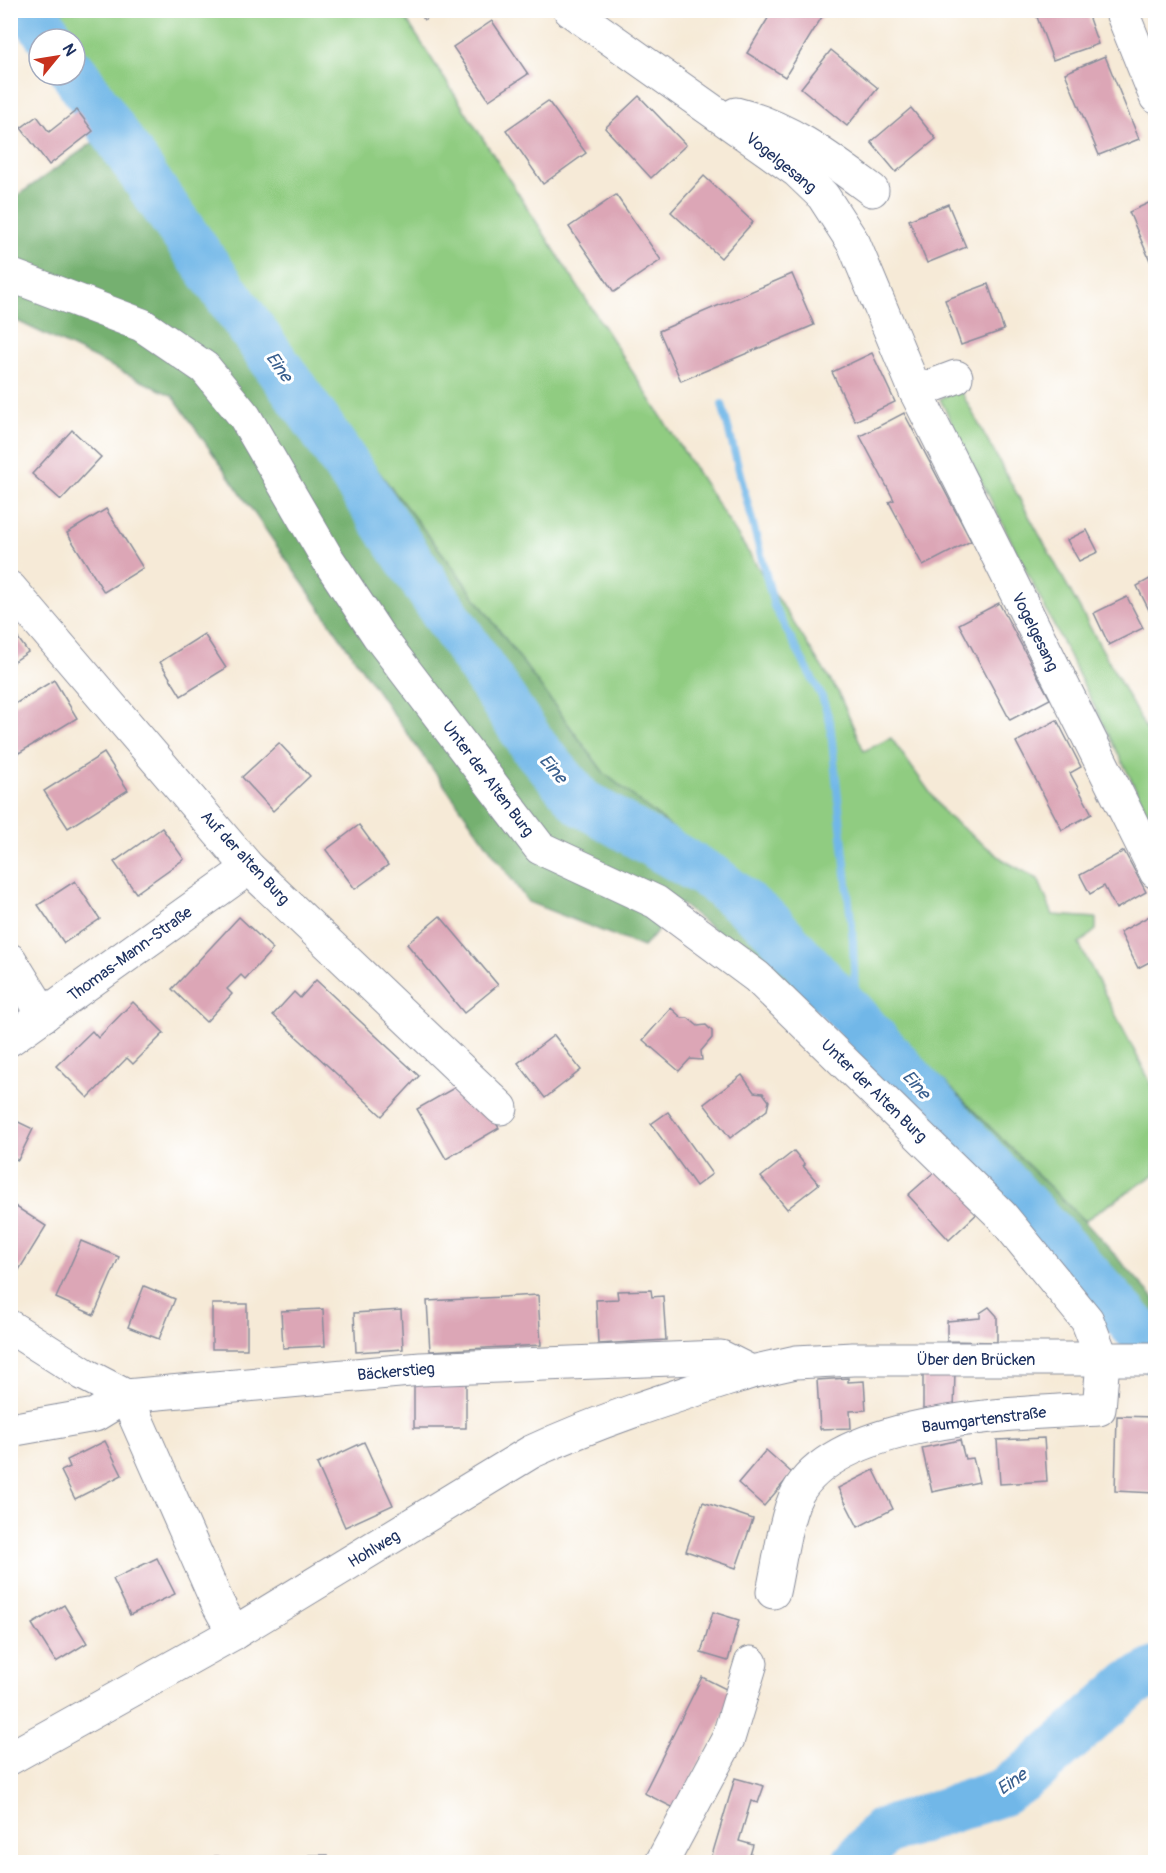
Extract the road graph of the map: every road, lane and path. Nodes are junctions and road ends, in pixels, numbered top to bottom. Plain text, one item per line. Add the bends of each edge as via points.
1 (570, 10) edge
2 (1121, 10) edge
3 (1155, 98) edge
4 (708, 107) junction
5 (872, 190) dead end
6 (10, 275) edge
7 (956, 377) dead end
8 (916, 392) junction
9 (10, 588) edge
10 (249, 868) junction
11 (1155, 872) edge
12 (10, 960) edge
13 (44, 1016) junction
14 (10, 1039) edge
15 (501, 1108) dead end
16 (10, 1327) edge
17 (1129, 1360) edge
18 (751, 1372) junction
19 (126, 1396) junction
20 (10, 1430) edge
21 (773, 1592) dead end
22 (234, 1633) junction
23 (751, 1663) dead end
24 (10, 1758) edge
25 (662, 1863) edge

1 - 4 street, Vogelgesang
2 - 3 street
4 - 5 street, Vogelgesang via 756,119 805,142
4 - 8 street, Vogelgesang via 797,171 838,216 854,244
6 - 17 street, Unter der Alten Burg via 142,325 205,368 245,417 327,558 378,635 540,848 656,902 757,977 1001,1215 1087,1320
7 - 8 street
8 - 11 street, Vogelgesang
9 - 10 street, Auf der alten Burg
10 - 13 street, Thomas-Mann-Straße
10 - 15 street, Auf der alten Burg
12 - 13 street
13 - 14 street, Thomas-Mann-Straße
16 - 19 street
17 - 18 street, Über den Brücken via 853,1359 796,1362
17 - 21 street, Baumgartenstraße via 1099,1409 970,1418 909,1429 859,1445 818,1470 798,1494
18 - 19 street, Bäckerstieg via 721,1357 421,1369
18 - 22 street, Hohlweg via 576,1431 531,1452
19 - 20 street via 95,1415
19 - 22 street
22 - 24 street, Hohlweg
23 - 25 street via 728,1739

